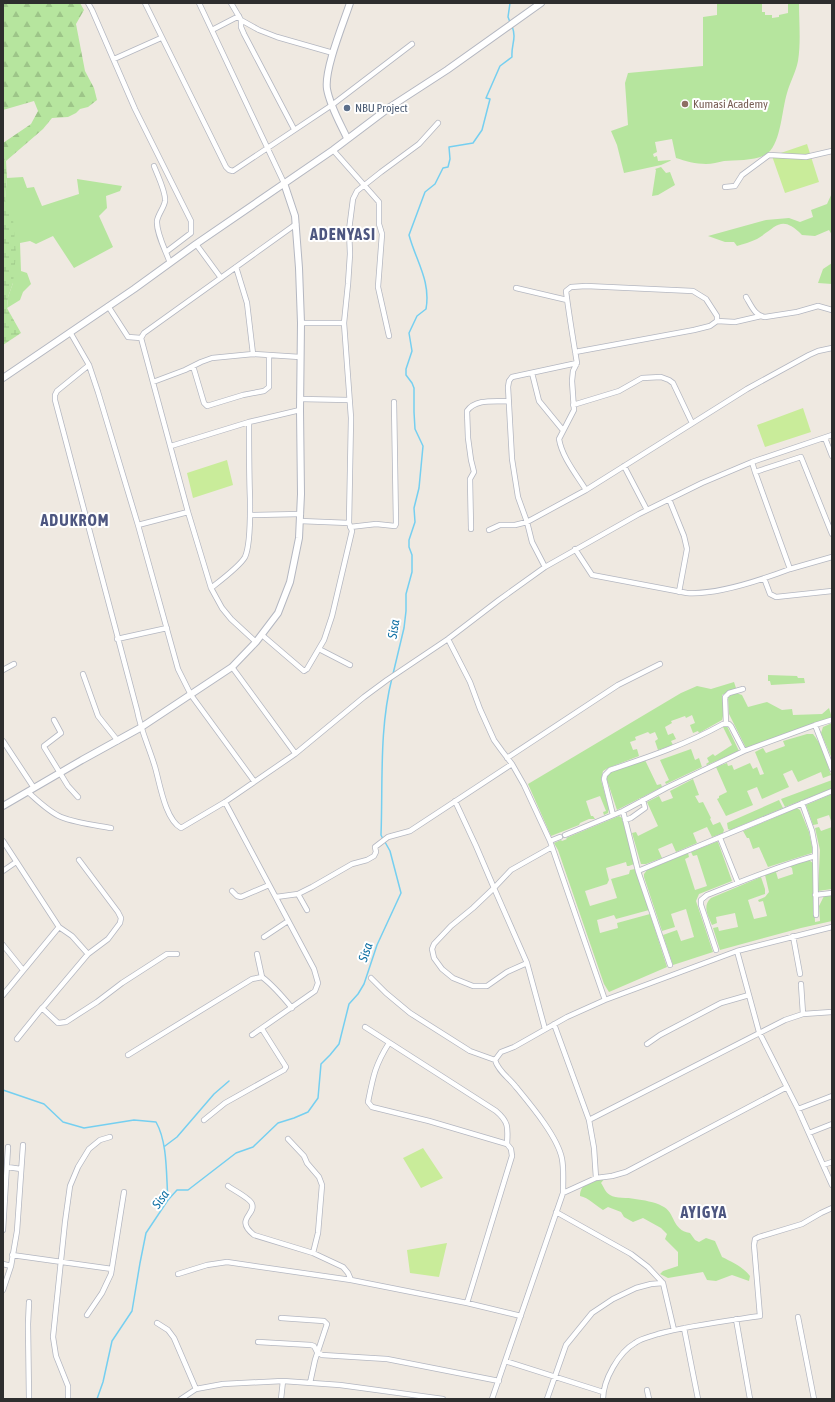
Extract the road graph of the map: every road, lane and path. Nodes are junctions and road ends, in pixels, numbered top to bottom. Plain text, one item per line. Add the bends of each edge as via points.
1 (88, 3) edge
2 (145, 3) edge
3 (199, 3) edge
4 (231, 3) edge
5 (350, 3) edge
6 (541, 3) edge
7 (240, 18) junction
8 (212, 30) junction
9 (161, 38) junction
10 (412, 44) dead end
11 (333, 53) junction
12 (114, 59) junction
13 (332, 105) junction
14 (438, 123) dead end
15 (294, 129) junction
16 (347, 138) junction
17 (268, 148) junction
18 (333, 150) junction
19 (832, 151) edge
20 (154, 166) dead end
21 (284, 182) junction
22 (365, 185) junction
23 (725, 187) dead end
24 (296, 224) junction
25 (196, 244) junction
26 (166, 252) junction
27 (170, 263) junction
28 (236, 267) junction
29 (221, 278) junction
30 (516, 288) dead end
31 (746, 297) dead end
32 (567, 300) junction
33 (108, 306) junction
34 (832, 310) edge
35 (761, 316) junction
36 (717, 321) junction
37 (301, 323) junction
38 (344, 323) junction
39 (70, 332) junction
40 (389, 336) dead end
41 (141, 338) junction
42 (832, 348) edge
43 (575, 352) junction
44 (253, 354) junction
45 (269, 356) junction
46 (300, 357) junction
47 (577, 363) junction
48 (90, 365) junction
49 (192, 366) junction
50 (532, 373) junction
51 (3, 378) edge
52 (153, 382) junction
53 (300, 400) junction
54 (349, 400) junction
55 (510, 401) junction
56 (394, 402) dead end
57 (573, 405) junction
58 (300, 410) junction
59 (249, 422) junction
60 (692, 423) junction
61 (562, 429) junction
62 (832, 435) edge
63 (825, 438) junction
64 (171, 446) junction
65 (797, 447) junction
66 (832, 456) edge
67 (801, 457) junction
68 (752, 462) junction
69 (624, 466) junction
70 (755, 472) junction
71 (586, 490) junction
72 (669, 499) junction
73 (647, 510) junction
74 (188, 512) junction
75 (301, 514) junction
76 (250, 515) junction
77 (300, 521) junction
78 (527, 522) junction
79 (138, 524) junction
80 (350, 525) junction
81 (471, 529) dead end
82 (489, 530) dead end
83 (832, 534) edge
84 (575, 549) junction
85 (832, 557) edge
86 (545, 566) junction
87 (790, 569) junction
88 (764, 578) junction
89 (211, 588) junction
90 (832, 591) edge
91 (679, 592) junction
92 (167, 628) junction
93 (262, 635) junction
94 (117, 639) junction
95 (448, 639) junction
96 (256, 642) junction
97 (319, 648) junction
98 (14, 664) dead end
99 (660, 664) dead end
100 (350, 665) dead end
101 (232, 667) junction
102 (3, 670) edge
103 (83, 674) dead end
104 (743, 689) dead end
105 (191, 696) junction
106 (54, 720) dead end
107 (831, 720) edge
108 (726, 724) junction
109 (816, 725) junction
110 (140, 728) junction
111 (3, 741) edge
112 (118, 741) junction
113 (744, 751) junction
114 (295, 753) junction
115 (507, 758) junction
116 (512, 764) junction
117 (832, 769) edge
118 (60, 773) junction
119 (254, 781) junction
120 (34, 788) junction
121 (832, 791) edge
122 (28, 792) junction
123 (78, 797) dead end
124 (643, 800) junction
125 (455, 801) junction
126 (225, 802) junction
127 (802, 803) junction
128 (3, 806) edge
129 (623, 811) junction
130 (613, 815) junction
131 (625, 820) junction
132 (110, 828) dead end
133 (720, 838) junction
134 (3, 841) edge
135 (550, 841) junction
136 (552, 847) junction
137 (815, 856) junction
138 (80, 860) dead end
139 (16, 862) junction
140 (3, 871) edge
141 (638, 871) junction
142 (738, 883) junction
143 (269, 885) junction
144 (494, 888) junction
145 (232, 891) dead end
146 (832, 893) edge
147 (298, 894) junction
148 (815, 895) junction
149 (276, 897) junction
150 (307, 910) dead end
151 (816, 915) dead end
152 (288, 922) junction
153 (59, 927) junction
154 (832, 927) edge
155 (793, 936) junction
156 (264, 937) dead end
157 (3, 945) edge
158 (716, 950) dead end
159 (737, 951) junction
160 (88, 954) junction
161 (177, 954) dead end
162 (257, 954) dead end
163 (527, 963) junction
164 (670, 965) dead end
165 (23, 970) junction
166 (800, 974) dead end
167 (262, 977) junction
168 (371, 978) dead end
169 (800, 984) dead end
170 (3, 995) edge
171 (749, 995) junction
172 (606, 1000) junction
173 (42, 1008) junction
174 (292, 1008) junction
175 (832, 1012) edge
176 (803, 1014) junction
177 (554, 1024) junction
178 (365, 1027) dead end
179 (262, 1029) junction
180 (545, 1029) junction
181 (759, 1032) junction
182 (252, 1035) dead end
183 (17, 1039) dead end
184 (389, 1043) junction
185 (648, 1044) dead end
186 (128, 1055) dead end
187 (495, 1060) junction
188 (787, 1087) junction
189 (832, 1096) edge
190 (798, 1109) junction
191 (204, 1120) dead end
192 (589, 1120) junction
193 (832, 1124) edge
194 (809, 1133) junction
195 (110, 1137) dead end
196 (288, 1140) dead end
197 (507, 1144) junction
198 (23, 1145) dead end
199 (8, 1146) dead end
200 (832, 1162) edge
201 (823, 1165) junction
202 (7, 1167) junction
203 (21, 1169) junction
204 (596, 1178) junction
205 (832, 1185) edge
206 (228, 1186) dead end
207 (124, 1192) dead end
208 (563, 1193) junction
209 (832, 1208) edge
210 (556, 1212) junction
211 (3, 1230) edge
212 (313, 1253) junction
213 (12, 1255) junction
214 (61, 1263) junction
215 (3, 1264) edge
216 (10, 1266) junction
217 (112, 1269) junction
218 (178, 1274) dead end
219 (351, 1280) junction
220 (663, 1282) junction
221 (3, 1290) edge
222 (30, 1302) dead end
223 (466, 1303) junction
224 (87, 1315) dead end
225 (521, 1316) junction
226 (798, 1317) dead end
227 (281, 1318) dead end
228 (736, 1319) junction
229 (156, 1323) dead end
230 (684, 1328) junction
231 (674, 1330) junction
232 (258, 1342) dead end
233 (317, 1352) junction
234 (505, 1361) junction
235 (555, 1377) junction
236 (283, 1380) junction
237 (499, 1381) junction
238 (310, 1383) junction
239 (196, 1389) junction
240 (647, 1390) dead end
241 (603, 1392) junction
242 (29, 1399) edge
243 (68, 1399) edge
244 (181, 1399) edge
245 (281, 1399) edge
246 (443, 1399) edge
247 (492, 1399) edge
248 (547, 1399) edge
249 (603, 1399) edge
250 (649, 1399) edge
251 (698, 1399) edge
252 (750, 1399) edge
253 (814, 1399) edge

1 - 12 street
2 - 9 street
3 - 8 street
4 - 7 street
5 - 11 street
6 - 16 street
7 - 8 street
7 - 11 street via 277,37
7 - 15 street via 244,34
8 - 17 street
9 - 12 street
9 - 17 street via 226,167 233,171
10 - 13 street
11 - 13 street via 326,84
12 - 26 street via 135,109 191,221 191,233
13 - 15 street
13 - 16 street
14 - 22 street via 419,144
15 - 17 street
16 - 18 street
17 - 21 street
18 - 21 street
18 - 22 street
19 - 23 street via 806,157 769,155 742,175 735,186
20 - 26 street via 165,201 157,222
21 - 24 street
21 - 25 street
22 - 38 street via 353,199
22 - 40 street via 379,202 379,224 382,234 378,287
24 - 28 street
24 - 37 street
25 - 27 street
25 - 29 street
26 - 27 street
27 - 33 street
28 - 29 street
28 - 44 street via 247,303
29 - 41 street via 144,332
30 - 32 street
31 - 35 street
32 - 36 street via 566,291 571,287 693,291 706,299 717,316
32 - 43 street
33 - 39 street
33 - 41 street via 128,338
34 - 35 street via 818,306 797,312
35 - 36 street via 744,321
36 - 43 street via 710,326 694,330
37 - 38 street
37 - 46 street
38 - 54 street
39 - 48 street
39 - 51 street
41 - 52 street
42 - 60 street via 809,355
43 - 47 street
44 - 45 street
44 - 49 street via 212,358
45 - 46 street
45 - 49 street via 267,389 207,406
46 - 53 street
47 - 50 street
47 - 57 street via 572,381
48 - 79 street
48 - 94 street via 57,390 55,400
49 - 52 street
50 - 55 street via 512,377 509,381
50 - 61 street via 539,401
52 - 64 street
53 - 54 street
53 - 58 street
54 - 80 street
55 - 78 street via 512,459 518,497
55 - 81 street via 481,402 474,404 467,411 468,438 474,472 470,479
56 - 80 street via 396,524
57 - 60 street via 619,391 642,378 661,377 673,383
57 - 61 street via 570,420
58 - 59 street
58 - 75 street
59 - 64 street
59 - 76 street
60 - 69 street
61 - 71 street via 558,438 560,445
62 - 63 street
63 - 65 street
63 - 66 street
64 - 74 street
65 - 67 street
65 - 68 street
67 - 70 street
67 - 83 street
68 - 70 street
68 - 72 street
69 - 71 street
69 - 73 street
70 - 87 street
71 - 78 street
72 - 73 street
72 - 91 street via 687,549
73 - 84 street
74 - 79 street
74 - 89 street
75 - 76 street
75 - 77 street
76 - 89 street via 245,557
77 - 80 street
77 - 93 street via 290,582 278,613
78 - 82 street via 500,525
78 - 86 street via 532,542
79 - 92 street
80 - 97 street via 352,531 332,616
84 - 86 street
84 - 91 street via 592,575
85 - 87 street
86 - 95 street
87 - 88 street
88 - 90 street via 773,597
88 - 91 street via 699,594
89 - 96 street via 231,619
92 - 94 street
92 - 105 street via 178,669
93 - 96 street
93 - 97 street via 304,671
94 - 110 street
95 - 114 street via 387,680
95 - 115 street via 470,682 494,740
96 - 101 street
97 - 100 street
98 - 102 street
99 - 115 street via 618,684
101 - 105 street
101 - 114 street
103 - 112 street via 98,716
104 - 108 street via 725,697
105 - 110 street
105 - 119 street
106 - 118 street via 61,733 44,747
107 - 109 street
108 - 113 street via 732,726
108 - 130 street via 694,740 610,770 604,780
109 - 113 street
109 - 117 street
110 - 112 street
110 - 126 street via 167,808 177,826 181,828
111 - 120 street
112 - 118 street
113 - 124 street
114 - 119 street
115 - 116 street
116 - 125 street
116 - 135 street
118 - 120 street
118 - 123 street
119 - 126 street
120 - 122 street
121 - 127 street
122 - 128 street
122 - 132 street via 60,817
124 - 129 street
124 - 131 street via 645,808
125 - 144 street
125 - 147 street via 410,831 380,842 375,847 374,856 352,864
126 - 143 street
127 - 133 street
127 - 137 street via 812,831
129 - 130 street
129 - 131 street
130 - 135 street
131 - 141 street
133 - 141 street
133 - 142 street
134 - 139 street
135 - 136 street
136 - 144 street via 511,870
136 - 172 street
137 - 142 street via 790,862
137 - 148 street
138 - 160 street via 121,918 108,939
139 - 140 street
139 - 153 street
141 - 164 street
142 - 158 street via 707,895 701,900
143 - 145 street via 241,897
143 - 149 street
144 - 163 street
144 - 163 street via 434,944 434,958 453,978 473,986 486,986
146 - 148 street
147 - 149 street
147 - 150 street
148 - 151 street
149 - 152 street
152 - 156 street
152 - 174 street via 314,970 318,983 315,991
153 - 160 street via 72,936
153 - 165 street
154 - 155 street
155 - 159 street
155 - 166 street
157 - 165 street
159 - 171 street
159 - 172 street
160 - 173 street
161 - 173 street via 168,954 66,1022 58,1023
162 - 167 street
163 - 180 street
165 - 170 street
167 - 174 street
167 - 186 street via 252,979
168 - 187 street via 410,1012 470,1051
169 - 176 street
171 - 181 street
171 - 185 street via 721,1003 660,1034
172 - 177 street
173 - 183 street
174 - 179 street
175 - 176 street
176 - 181 street
177 - 180 street
177 - 192 street
178 - 184 street
179 - 182 street
179 - 191 street via 286,1067 225,1103
180 - 187 street via 501,1052
181 - 188 street
181 - 192 street
184 - 197 street via 496,1111 507,1122
184 - 197 street via 379,1058 373,1075 369,1105
187 - 208 street via 497,1066 536,1111 558,1147 562,1158
188 - 190 street
188 - 204 street via 626,1172
189 - 190 street
190 - 194 street
192 - 204 street
193 - 194 street
194 - 201 street
195 - 214 street via 100,1140 89,1149 70,1186
196 - 212 street via 304,1156 322,1185 318,1233
197 - 223 street via 512,1156
198 - 203 street
199 - 202 street
200 - 201 street
201 - 205 street
202 - 203 street
202 - 211 street
203 - 213 street via 17,1231
204 - 208 street
206 - 212 street via 252,1204 245,1225 254,1235
207 - 217 street
208 - 210 street
209 - 228 street via 802,1224 755,1239 760,1316
210 - 220 street via 631,1254
210 - 225 street
212 - 219 street via 342,1267
213 - 214 street
213 - 216 street
214 - 217 street
214 - 243 street via 53,1337 56,1356 68,1386
215 - 216 street
216 - 221 street
217 - 224 street via 107,1284
218 - 219 street via 206,1265 227,1262
219 - 223 street
220 - 231 street
220 - 235 street via 636,1288 592,1313 566,1345
222 - 242 street
223 - 225 street
225 - 234 street
226 - 253 street
227 - 233 street via 326,1322 327,1326
228 - 230 street
228 - 252 street
229 - 239 street via 168,1330 174,1338
230 - 231 street
230 - 251 street
231 - 241 street via 634,1343 614,1366 604,1384
232 - 233 street via 311,1345
233 - 237 street via 322,1355 387,1359
233 - 238 street
234 - 235 street
234 - 237 street
235 - 241 street
235 - 248 street
236 - 238 street
236 - 239 street via 224,1384
236 - 245 street
237 - 247 street
238 - 246 street
239 - 244 street
240 - 250 street
241 - 249 street

